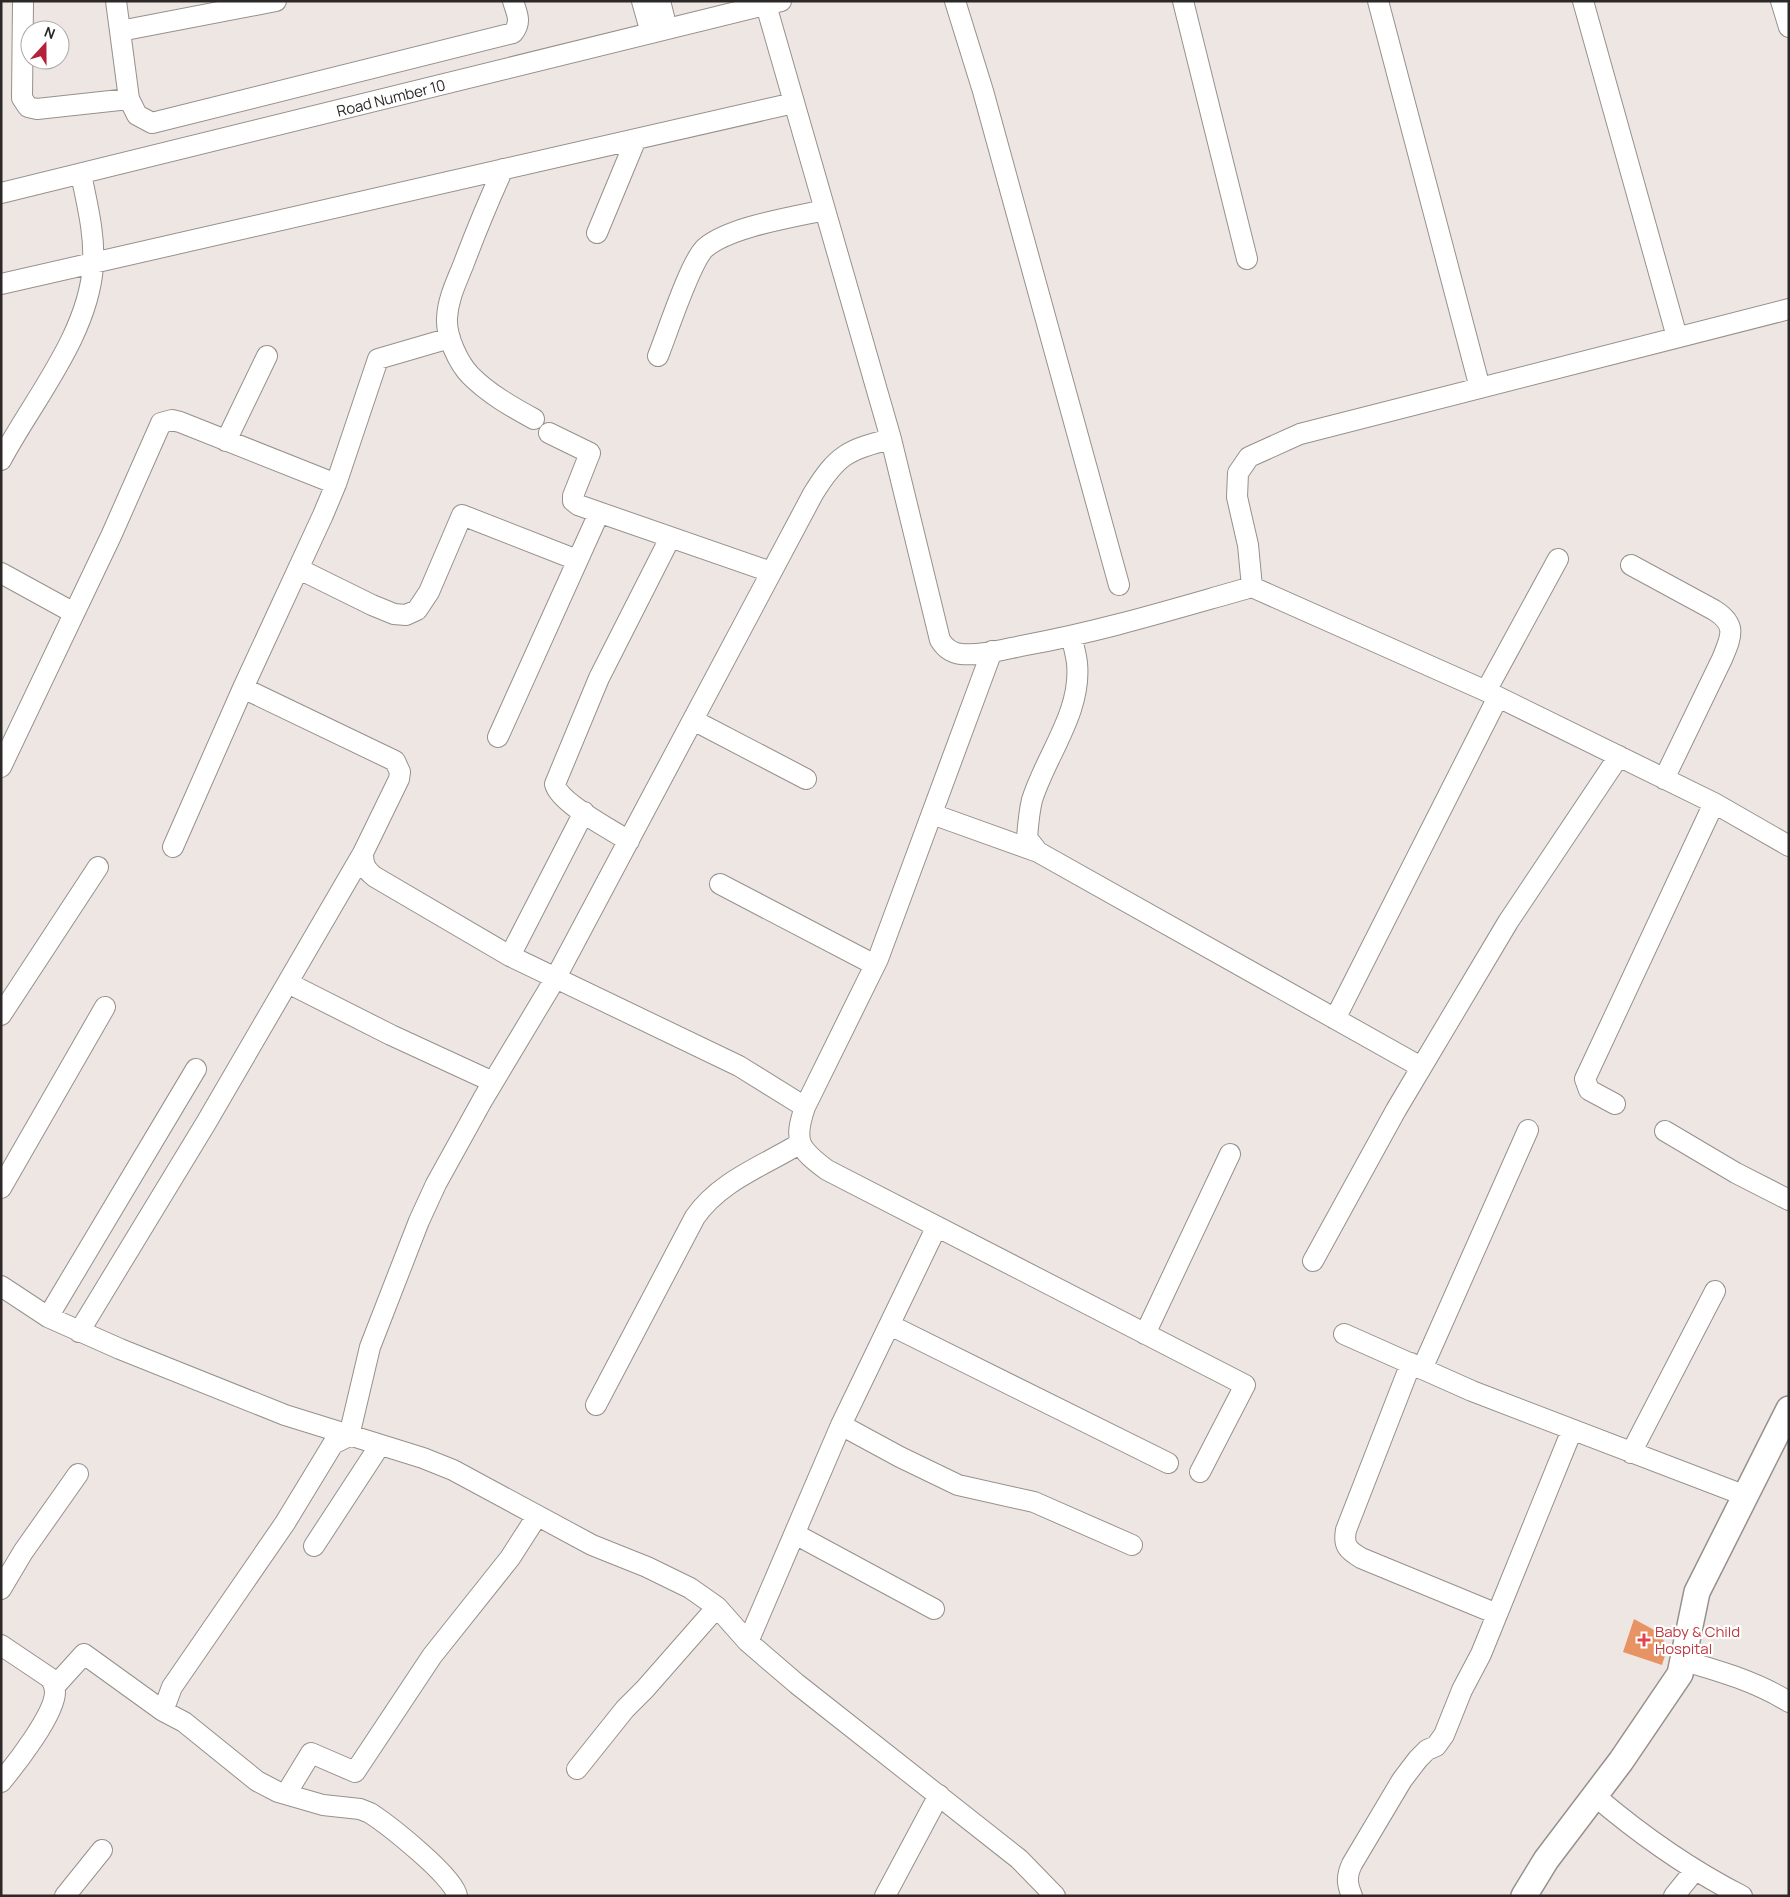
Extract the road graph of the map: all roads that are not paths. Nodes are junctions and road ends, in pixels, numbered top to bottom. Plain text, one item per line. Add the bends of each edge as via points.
1 (23, 1) edge
2 (116, 1) edge
3 (276, 1) edge
4 (513, 1) edge
5 (642, 1) edge
6 (660, 1) edge
7 (955, 1) edge
8 (1184, 1) edge
9 (1378, 1) edge
10 (1583, 1) edge
11 (1781, 1) edge
12 (773, 3) edge
13 (1789, 27) edge
14 (120, 31) junction
15 (659, 31) junction
16 (129, 99) junction
17 (794, 103) junction
18 (636, 139) junction
19 (503, 169) junction
20 (81, 174) junction
21 (1, 194) edge
22 (825, 210) junction
23 (597, 233) dead end
24 (1247, 259) dead end
25 (93, 262) junction
26 (1, 284) edge
27 (1789, 308) edge
28 (1677, 337) junction
29 (450, 338) junction
30 (267, 356) dead end
31 (658, 356) dead end
32 (1480, 388) junction
33 (534, 419) dead end
34 (549, 433) dead end
35 (891, 439) junction
36 (226, 441) junction
37 (1, 460) edge
38 (336, 484) junction
39 (599, 514) junction
40 (670, 538) junction
41 (1558, 559) dead end
42 (577, 560) junction
43 (1631, 565) dead end
44 (299, 569) junction
45 (770, 572) junction
46 (1, 573) edge
47 (1119, 585) dead end
48 (1252, 586) junction
49 (74, 613) junction
50 (1072, 637) junction
51 (992, 651) junction
52 (243, 688) junction
53 (1492, 694) junction
54 (693, 720) junction
55 (498, 737) dead end
56 (1619, 756) junction
57 (1, 767) edge
58 (806, 779) dead end
59 (1664, 779) junction
60 (1714, 803) junction
61 (584, 812) junction
62 (932, 814) junction
63 (629, 841) junction
64 (1789, 846) edge
65 (173, 847) dead end
66 (1038, 852) junction
67 (364, 853) junction
68 (98, 867) dead end
69 (720, 884) dead end
70 (510, 956) junction
71 (875, 965) junction
72 (555, 978) junction
73 (288, 982) junction
74 (105, 1006) dead end
75 (1, 1016) edge
76 (1336, 1019) junction
77 (1421, 1067) junction
78 (196, 1069) dead end
79 (493, 1082) junction
80 (1615, 1104) dead end
81 (805, 1107) junction
82 (1528, 1130) dead end
83 (1665, 1131) dead end
84 (799, 1144) junction
85 (1230, 1154) dead end
86 (1, 1188) edge
87 (1789, 1200) edge
88 (936, 1228) junction
89 (1313, 1261) dead end
90 (1, 1286) edge
91 (1715, 1291) dead end
92 (48, 1317) junction
93 (890, 1326) junction
94 (79, 1332) junction
95 (1145, 1334) junction
96 (1344, 1334) dead end
97 (1416, 1366) junction
98 (596, 1405) dead end
99 (1789, 1409) edge
100 (842, 1425) junction
101 (1572, 1430) junction
102 (349, 1436) junction
103 (380, 1445) junction
104 (1631, 1452) junction
105 (1168, 1463) dead end
106 (1200, 1472) dead end
107 (78, 1474) dead end
108 (1746, 1496) junction
109 (537, 1516) junction
110 (795, 1534) junction
111 (1132, 1545) dead end
112 (314, 1546) dead end
113 (1, 1589) edge
114 (717, 1607) junction
115 (934, 1609) dead end
116 (1497, 1614) junction
117 (748, 1642) junction
118 (1, 1645) edge
119 (1681, 1660) junction
120 (55, 1686) junction
121 (1789, 1702) edge
122 (163, 1711) junction
123 (577, 1769) dead end
124 (1, 1782) edge
125 (286, 1794) junction
126 (939, 1795) junction
127 (1595, 1796) junction
128 (102, 1850) dead end
129 (1695, 1870) junction
130 (65, 1896) edge
131 (457, 1896) edge
132 (885, 1896) edge
133 (1055, 1896) edge
134 (1352, 1896) edge
135 (1524, 1896) edge
136 (1674, 1896) edge
137 (1742, 1896) edge

1 - 16 street via 22,98 28,106 37,109
2 - 14 street
3 - 14 street
4 - 16 street via 518,27 513,33 152,123 137,115
5 - 15 street
6 - 15 street
7 - 47 street via 983,91
8 - 24 street
9 - 32 street
10 - 28 street
11 - 13 street
12 - 15 street, Road Number 10
12 - 17 street
14 - 16 street
15 - 20 street, Road Number 10
17 - 18 street
17 - 22 street
18 - 19 street
18 - 23 street
19 - 25 street
19 - 29 street via 449,300 447,320
20 - 21 street, Road Number 10
20 - 25 street via 93,229
22 - 31 street via 739,232 716,240 704,249 688,279
22 - 35 street
25 - 26 street
25 - 37 street via 88,297 80,318
27 - 28 street
28 - 32 street
29 - 33 street via 470,375 509,405
29 - 38 street via 378,359
30 - 36 street
32 - 48 street via 1300,434 1249,457 1238,473 1237,497 1248,545
34 - 39 street via 590,452 573,501
35 - 45 street via 843,455 828,470
35 - 51 street via 940,640 945,647 961,654
36 - 38 street
36 - 49 street via 180,422 161,423
38 - 44 street
39 - 40 street
39 - 42 street
40 - 45 street
40 - 61 street via 599,678 558,777 556,790
41 - 53 street
42 - 44 street via 462,515 429,592 417,610 406,615 372,605
42 - 55 street
43 - 59 street via 1726,617 1732,628 1722,659
44 - 52 street
45 - 54 street
46 - 49 street
48 - 50 street
48 - 53 street
49 - 57 street
50 - 51 street
50 - 66 street via 1077,663 1069,714 1032,799 1028,819 1027,838
51 - 62 street
52 - 65 street
52 - 67 street via 395,761 399,778
53 - 56 street
53 - 76 street
54 - 58 street
54 - 63 street
56 - 59 street
56 - 77 street via 1508,922
59 - 60 street
60 - 64 street
60 - 80 street via 1586,1079 1590,1090
61 - 63 street
61 - 70 street
62 - 66 street
62 - 71 street
63 - 72 street
66 - 76 street
67 - 70 street via 363,862 375,877
67 - 73 street
68 - 75 street
69 - 71 street
70 - 72 street
71 - 81 street
72 - 79 street
72 - 81 street via 738,1066
73 - 79 street via 391,1036
73 - 94 street
74 - 86 street
76 - 77 street
77 - 89 street
78 - 92 street
79 - 102 street via 415,1230 370,1347
81 - 84 street via 798,1127
82 - 97 street
83 - 87 street via 1728,1169
84 - 88 street via 809,1157 827,1170
84 - 98 street via 741,1177 706,1202 695,1217
85 - 95 street
88 - 93 street
88 - 95 street
90 - 92 street
91 - 104 street
92 - 94 street
93 - 100 street
93 - 105 street
94 - 102 street via 285,1415
95 - 106 street via 1245,1385
96 - 97 street
97 - 101 street
97 - 116 street via 1344,1541 1349,1551 1361,1558
99 - 108 street
100 - 110 street
100 - 111 street via 900,1458 958,1485 1034,1502
101 - 104 street
101 - 116 street
102 - 103 street
102 - 122 street via 333,1444 285,1523 172,1687
103 - 109 street via 452,1470
103 - 112 street
104 - 108 street
107 - 113 street
108 - 119 street via 1697,1592
109 - 114 street via 592,1545 690,1588
109 - 125 street via 510,1558 432,1656 355,1772 311,1753
110 - 115 street
110 - 117 street
114 - 117 street
114 - 123 street via 625,1709
116 - 134 street via 1444,1735 1436,1746 1418,1759 1402,1780 1352,1864 1347,1884
117 - 126 street
118 - 120 street via 42,1670
119 - 121 street via 1747,1680
119 - 127 street via 1680,1674
120 - 122 street via 84,1654
120 - 124 street via 52,1705 37,1732
122 - 125 street via 184,1722 257,1781
125 - 131 street via 323,1805 370,1813 438,1869 453,1884
126 - 132 street
126 - 133 street via 1019,1860
127 - 129 street via 1646,1839
127 - 135 street
128 - 130 street
129 - 136 street
129 - 137 street

